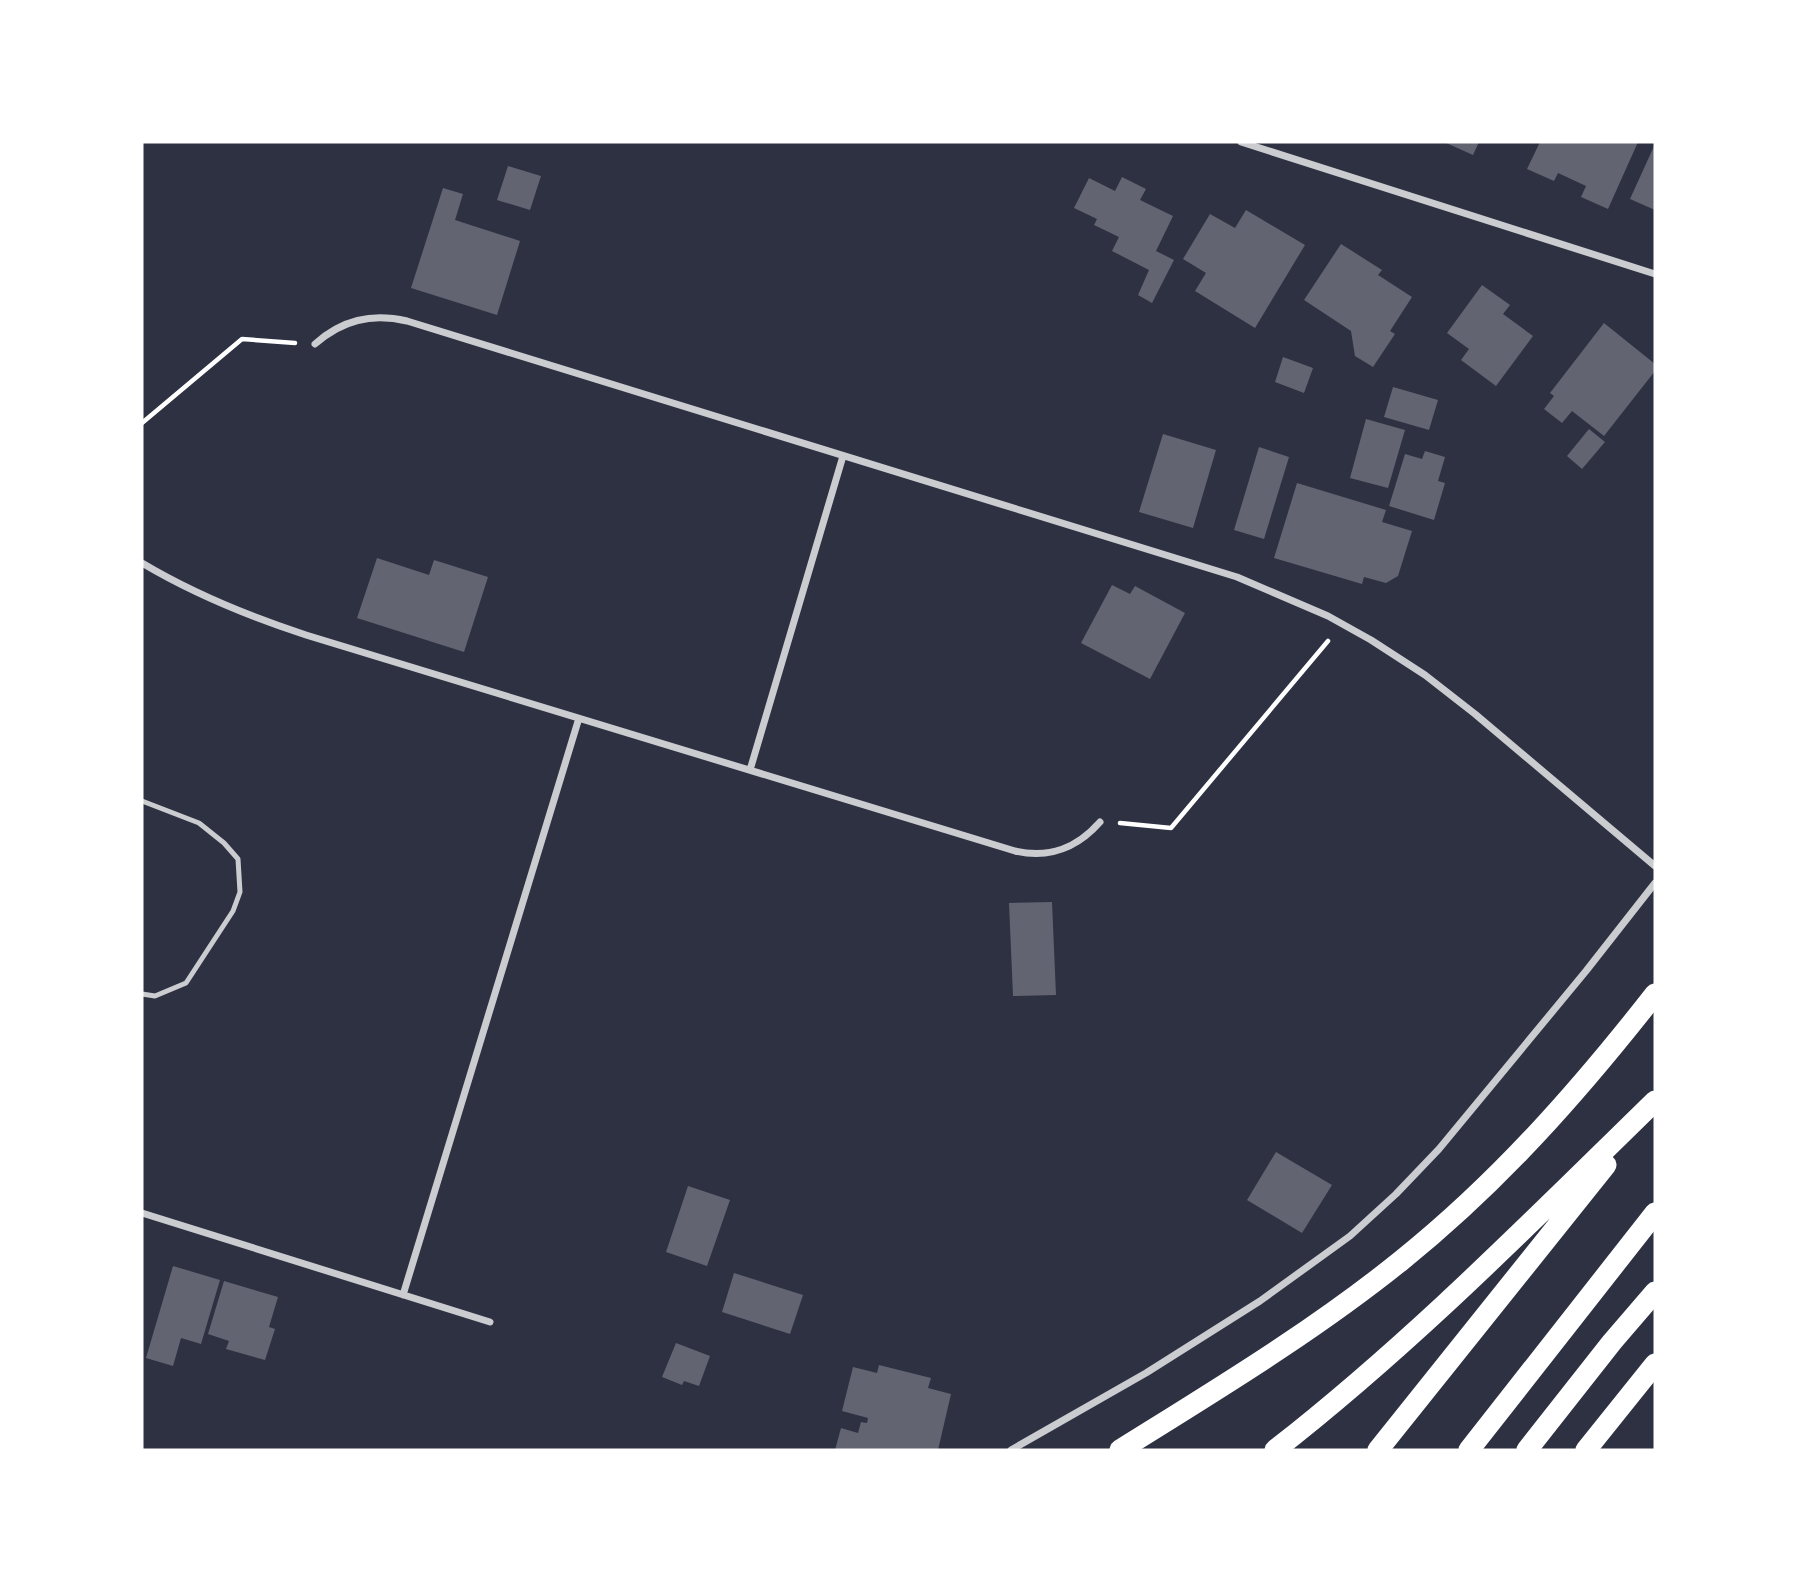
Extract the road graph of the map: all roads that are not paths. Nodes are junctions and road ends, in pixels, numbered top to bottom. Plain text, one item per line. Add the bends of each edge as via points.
1 (1241, 142) edge
2 (1655, 274) edge
3 (315, 344) road end
4 (843, 456) junction
5 (142, 563) edge
6 (579, 718) junction
7 (750, 770) junction
8 (142, 801) edge
9 (1100, 822) road end
10 (1655, 866) edge
11 (1655, 883) edge
12 (142, 994) edge
13 (1655, 994) edge
14 (1655, 1102) edge
15 (142, 1213) edge
16 (1655, 1213) edge
17 (1655, 1292) edge
18 (403, 1295) junction
19 (490, 1322) dead end
20 (1655, 1364) edge
21 (1011, 1450) edge
22 (1120, 1450) edge
23 (1275, 1450) edge
24 (1378, 1450) edge
25 (1469, 1450) edge
26 (1527, 1450) edge
27 (1586, 1450) edge

1 - 2 street
3 - 4 street via 357,319 390,317
4 - 7 street
4 - 10 street via 1237,577 1342,624 1425,675
5 - 6 street via 258,619
6 - 7 street
6 - 18 street
7 - 9 street via 1029,854 1057,852 1073,845
8 - 12 lane via 199,823 224,843 237,859 240,892 233,911 186,983 155,996
11 - 21 street via 1439,1149 1350,1236 1260,1301 1135,1380
13 - 22 highway via 1561,1110 1423,1242 1294,1339
14 - 23 highway via 1419,1329
14 - 24 highway
15 - 18 street
16 - 25 highway
17 - 26 highway
18 - 19 street
20 - 27 highway

